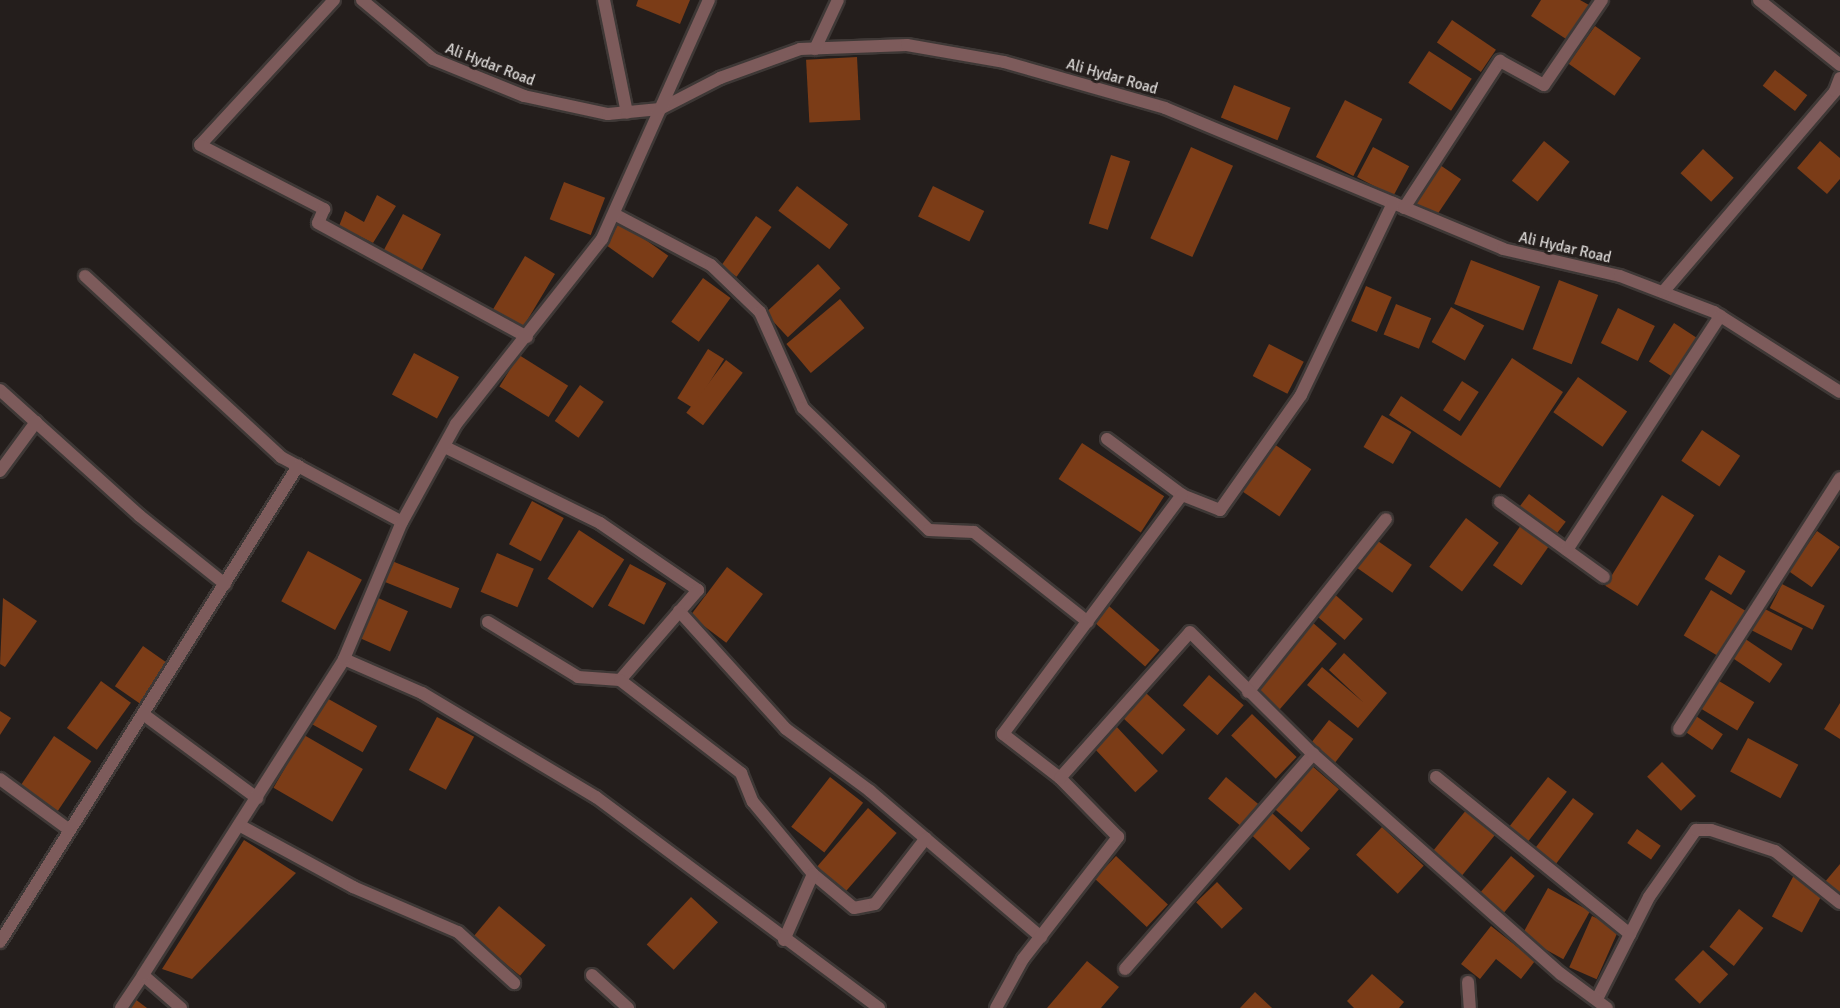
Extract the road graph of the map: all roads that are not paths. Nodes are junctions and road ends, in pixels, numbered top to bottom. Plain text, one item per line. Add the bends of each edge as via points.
1 (334, 0) edge
2 (362, 0) edge
3 (604, 0) edge
4 (709, 0) edge
5 (838, 0) edge
6 (1602, 0) edge
7 (1759, 0) edge
8 (815, 49) junction
9 (1840, 65) edge
10 (1840, 78) edge
11 (660, 109) junction
12 (627, 112) junction
13 (1398, 206) junction
14 (616, 215) junction
15 (85, 276) dead end
16 (1664, 292) junction
17 (1720, 316) junction
18 (527, 337) junction
19 (0, 390) edge
20 (1840, 392) edge
21 (36, 422) junction
22 (1107, 439) dead end
23 (445, 447) junction
24 (298, 466) junction
25 (0, 471) edge
26 (1840, 478) edge
27 (1182, 495) junction
28 (1500, 502) dead end
29 (1386, 519) dead end
30 (402, 522) junction
31 (1567, 550) junction
32 (1604, 577) dead end
33 (225, 584) junction
34 (680, 611) junction
35 (488, 622) dead end
36 (1088, 622) junction
37 (344, 659) junction
38 (620, 680) junction
39 (1248, 692) junction
40 (143, 714) junction
41 (1679, 729) dead end
42 (1313, 754) junction
43 (1436, 777) dead end
44 (1060, 778) junction
45 (0, 779) edge
46 (257, 798) junction
47 (239, 825) junction
48 (68, 829) junction
49 (926, 838) junction
50 (813, 874) junction
51 (1840, 903) edge
52 (1630, 934) junction
53 (1041, 937) junction
54 (784, 940) junction
55 (0, 942) edge
56 (1125, 969) dead end
57 (143, 975) junction
58 (592, 975) dead end
59 (1468, 982) dead end
60 (514, 983) dead end
61 (1597, 999) junction
62 (121, 1008) edge
63 (181, 1008) edge
64 (628, 1008) edge
65 (879, 1008) edge
66 (996, 1008) edge
67 (1470, 1008) edge
68 (1607, 1008) edge

1 - 18 street via 200,145 324,209 318,223
2 - 12 street, Ali Hydar Road via 433,59 524,96 608,114
3 - 12 street
4 - 11 street
5 - 8 street
6 - 13 street via 1544,85 1500,61
7 - 9 street
8 - 11 street, Ali Hydar Road via 800,49 720,78
8 - 13 street, Ali Hydar Road via 908,45 1004,62 1165,108
10 - 16 street via 1835,91
11 - 12 street, Ali Hydar Road
11 - 14 street
13 - 16 street, Ali Hydar Road via 1503,249 1620,276
13 - 27 street via 1301,394 1220,510
14 - 18 street
14 - 36 street via 711,265 760,312 803,408 929,530 974,532
15 - 24 street via 281,457
16 - 17 street, Ali Hydar Road
17 - 20 street, Ali Hydar Road
17 - 31 street
18 - 23 street via 456,424
19 - 21 street
21 - 25 street
21 - 33 street
22 - 27 street
23 - 30 street
23 - 34 street via 600,523 698,590
24 - 30 street
24 - 33 street
26 - 41 street
27 - 36 street
28 - 31 street
29 - 39 street
30 - 37 street
31 - 32 street
33 - 40 street
34 - 38 street
34 - 49 street via 786,729
35 - 38 street via 578,677
36 - 44 street via 1004,734
37 - 46 street
37 - 54 street via 422,693 596,797
38 - 50 street via 741,773 753,802
39 - 42 street
39 - 44 street via 1190,632
40 - 46 street
40 - 48 street
42 - 56 street
42 - 61 street via 1561,974
43 - 52 street
44 - 53 street via 1118,837
45 - 48 street
46 - 47 street
47 - 57 street
47 - 60 street via 354,887 458,932
48 - 55 street
49 - 50 street via 875,904 866,908 854,908
49 - 53 street
50 - 54 street
51 - 52 street via 1775,851 1711,830 1696,830 1649,897
52 - 61 street
53 - 66 street
54 - 65 street
57 - 62 street
57 - 63 street
58 - 64 street
59 - 67 street
61 - 68 street

